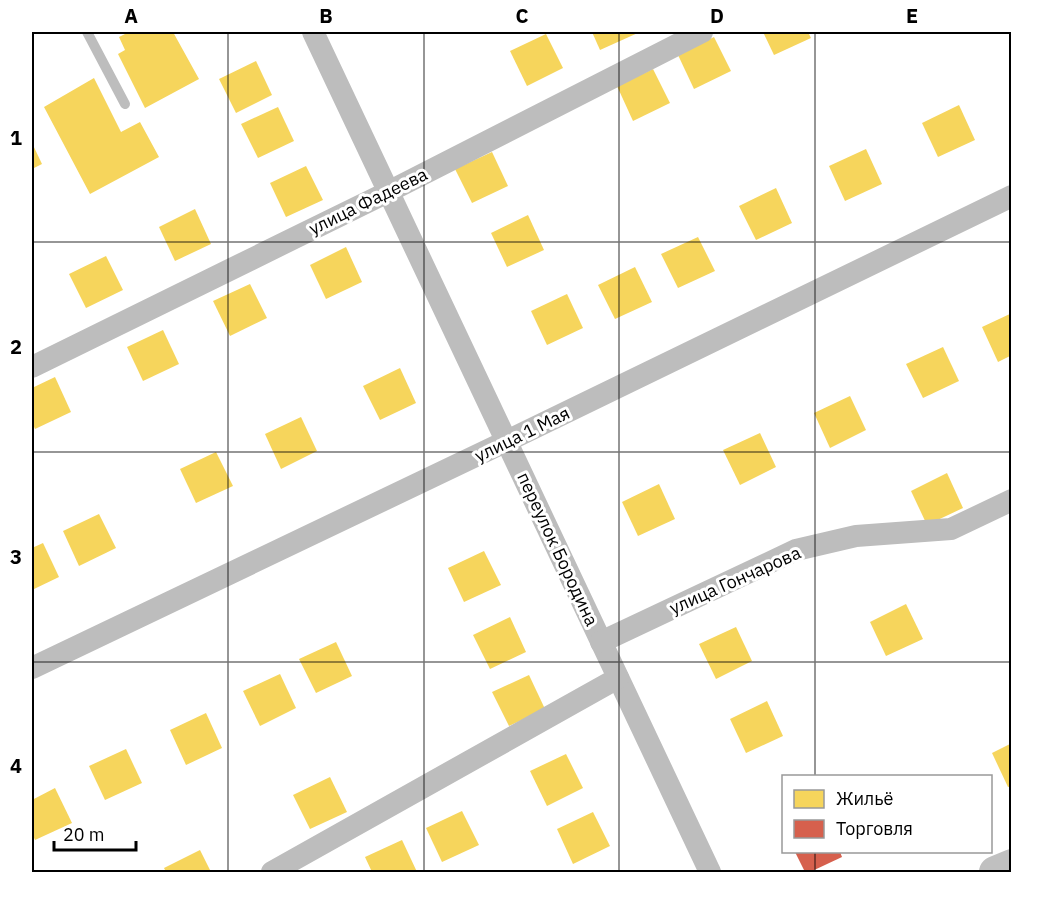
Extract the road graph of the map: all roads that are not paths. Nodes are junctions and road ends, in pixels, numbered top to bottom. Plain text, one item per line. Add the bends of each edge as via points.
1 (87, 32) edge
2 (313, 32) edge
3 (702, 32) edge
4 (125, 104) dead end
5 (388, 192) junction
6 (1011, 196) edge
7 (32, 367) edge
8 (507, 441) junction
9 (1011, 500) edge
10 (601, 642) junction
11 (32, 668) edge
12 (618, 678) junction
13 (1011, 864) edge
14 (272, 873) edge
15 (710, 873) edge
16 (995, 873) edge

1 - 4 lane
2 - 5 street, переулок Бородина
3 - 5 street, улица Фадеева
5 - 7 street, улица Фадеева
5 - 8 street, переулок Бородина
6 - 8 street, улица 1 Мая
8 - 10 street, переулок Бородина
8 - 11 street, улица 1 Мая
9 - 10 street, улица Гончарова via 951,529 856,536 796,550
10 - 12 street, переулок Бородина
12 - 14 street
12 - 15 street, переулок Бородина
13 - 16 main road

